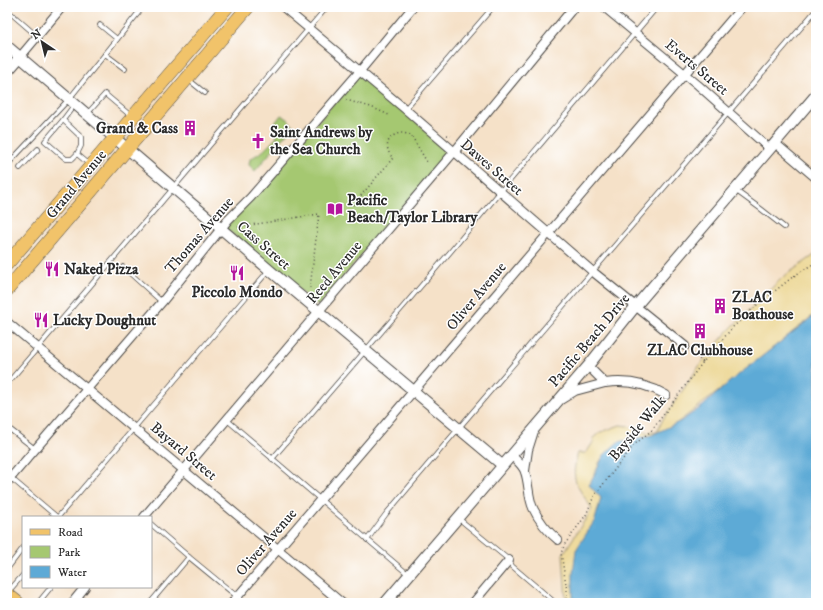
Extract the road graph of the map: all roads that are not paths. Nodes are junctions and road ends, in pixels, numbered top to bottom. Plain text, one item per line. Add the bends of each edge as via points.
1 (62, 7) edge
2 (143, 7) edge
3 (227, 7) edge
4 (248, 7) edge
5 (283, 7) edge
6 (327, 7) edge
7 (413, 7) edge
8 (493, 7) edge
9 (574, 7) edge
10 (604, 7) edge
11 (657, 7) edge
12 (742, 7) edge
13 (7, 10) edge
14 (816, 10) edge
15 (100, 25) dead end
16 (309, 29) junction
17 (635, 33) junction
18 (37, 36) junction
19 (117, 39) junction
20 (7, 46) edge
21 (105, 54) junction
22 (20, 57) junction
23 (126, 69) dead end
24 (360, 71) junction
25 (7, 72) edge
26 (684, 74) junction
27 (187, 79) junction
28 (205, 93) dead end
29 (816, 95) edge
30 (72, 101) junction
31 (405, 109) junction
32 (728, 112) junction
33 (87, 114) junction
34 (132, 118) junction
35 (62, 120) junction
36 (116, 138) junction
37 (773, 146) junction
38 (38, 148) dead end
39 (128, 148) junction
40 (454, 152) junction
41 (77, 154) junction
42 (7, 165) edge
43 (91, 166) junction
44 (20, 168) dead end
45 (816, 178) edge
46 (173, 187) junction
47 (735, 190) junction
48 (500, 192) junction
49 (784, 227) dead end
50 (221, 228) junction
51 (548, 233) junction
52 (7, 264) edge
53 (123, 267) dead end
54 (269, 270) junction
55 (592, 271) junction
56 (7, 290) edge
57 (162, 302) junction
58 (635, 307) junction
59 (319, 311) junction
60 (7, 322) edge
61 (37, 347) junction
62 (686, 348) road end
63 (365, 350) junction
64 (588, 366) junction
65 (605, 383) junction
66 (7, 384) edge
67 (87, 389) junction
68 (413, 391) junction
69 (666, 395) dead end
70 (557, 402) junction
71 (227, 420) junction
72 (536, 426) junction
73 (7, 427) edge
74 (134, 427) junction
75 (458, 429) junction
76 (35, 450) junction
77 (511, 455) junction
78 (272, 459) junction
79 (502, 465) junction
80 (184, 471) junction
81 (525, 471) junction
82 (9, 480) edge
83 (321, 500) junction
84 (56, 516) edge
85 (58, 516) edge
86 (145, 516) edge
87 (458, 518) junction
88 (152, 525) edge
89 (367, 540) junction
90 (558, 540) dead end
91 (22, 549) edge
92 (278, 549) junction
93 (189, 557) junction
94 (509, 560) junction
95 (7, 569) edge
96 (409, 575) junction
97 (22, 576) edge
98 (50, 588) edge
99 (84, 588) edge
100 (7, 593) edge
101 (78, 596) junction
102 (235, 600) edge
103 (552, 600) dead end
104 (18, 603) edge
105 (38, 603) edge
106 (72, 603) edge
107 (87, 603) edge
108 (150, 603) edge
109 (245, 603) edge
110 (342, 603) edge
111 (384, 603) edge
112 (473, 603) edge

1 - 18 street
2 - 19 lane
3 - 34 main road, Grand Avenue
4 - 27 main road, Grand Avenue
5 - 16 street, Dawes Street
6 - 16 lane
7 - 24 street, Thomas Avenue
8 - 31 lane
9 - 40 street, Reed Avenue
10 - 17 street, Everts Street
11 - 17 lane
12 - 26 street, Oliver Avenue
13 - 18 lane
14 - 32 lane
15 - 19 lane
16 - 24 street, Dawes Street
16 - 46 lane
17 - 26 street, Everts Street
17 - 48 lane
18 - 22 street
19 - 21 lane
20 - 22 street, Cass Street
21 - 23 lane
21 - 30 lane
22 - 25 street
22 - 30 street, Cass Street
24 - 31 street, Dawes Street
24 - 50 street, Thomas Avenue
26 - 32 street, Everts Street
26 - 51 street, Oliver Avenue
27 - 28 lane
27 - 39 main road, Grand Avenue
29 - 37 street, Pacific Beach Drive
30 - 33 street, Cass Street
30 - 35 lane
30 - 42 lane
31 - 40 street, Dawes Street
32 - 37 street, Everts Street
32 - 55 lane
33 - 34 lane via 104,94
33 - 36 street, Cass Street
34 - 36 main road, Grand Avenue
35 - 41 lane via 81,137
35 - 41 lane via 45,141 66,159 72,159
36 - 39 street, Cass Street
36 - 43 main road, Grand Avenue
37 - 45 street, Everts Street
37 - 47 street, Pacific Beach Drive
38 - 44 lane
39 - 46 street, Cass Street
39 - 56 main road, Grand Avenue
40 - 48 street, Dawes Street
40 - 59 street, Reed Avenue
41 - 43 lane
43 - 52 main road, Grand Avenue
46 - 50 street, Cass Street
46 - 61 lane
47 - 49 lane
47 - 58 street, Pacific Beach Drive
48 - 51 street, Dawes Street
48 - 63 lane
50 - 54 street, Cass Street
50 - 57 street, Thomas Avenue
51 - 55 street, Dawes Street
51 - 68 street, Oliver Avenue
53 - 57 lane
54 - 59 street, Cass Street
54 - 74 lane
55 - 58 street, Dawes Street
55 - 75 lane
57 - 67 street, Thomas Avenue
58 - 62 street, Dawes Street
58 - 64 street, Pacific Beach Drive
59 - 63 street, Cass Street
59 - 71 street, Reed Avenue
60 - 61 street, Bayard Street
61 - 66 lane
61 - 67 street, Bayard Street
63 - 68 street, Cass Street
63 - 78 lane
64 - 65 street
64 - 70 street, Pacific Beach Drive
65 - 69 street via 619,381 643,385
65 - 70 street via 575,391
67 - 74 street, Bayard Street
67 - 76 street, Thomas Avenue
68 - 75 street, Cass Street
68 - 83 street, Oliver Avenue
70 - 72 street, Pacific Beach Drive
71 - 78 lane
71 - 80 street, Reed Avenue
72 - 77 street, Pacific Beach Drive
72 - 81 street via 528,450
73 - 76 lane
74 - 80 street, Bayard Street
74 - 85 lane
75 - 79 street, Cass Street
75 - 89 lane
76 - 82 street, Thomas Avenue
77 - 79 street, Pacific Beach Drive
77 - 81 street
78 - 83 lane
79 - 87 street, Pacific Beach Drive
80 - 86 street, Reed Avenue
80 - 92 street, Bayard Street
81 - 90 street via 533,508 544,528
82 - 84 lane
83 - 89 lane
83 - 92 street, Oliver Avenue
87 - 94 lane
87 - 96 street, Pacific Beach Drive
88 - 93 lane
89 - 96 lane
91 - 95 lane
92 - 102 street, Oliver Avenue
92 - 110 street, Bayard Street
93 - 102 lane
93 - 108 lane
94 - 103 lane via 512,566
94 - 112 street
96 - 111 street, Pacific Beach Drive
97 - 100 lane
98 - 105 lane
99 - 101 street
100 - 104 main road
101 - 106 street
101 - 107 lane
102 - 109 lane

